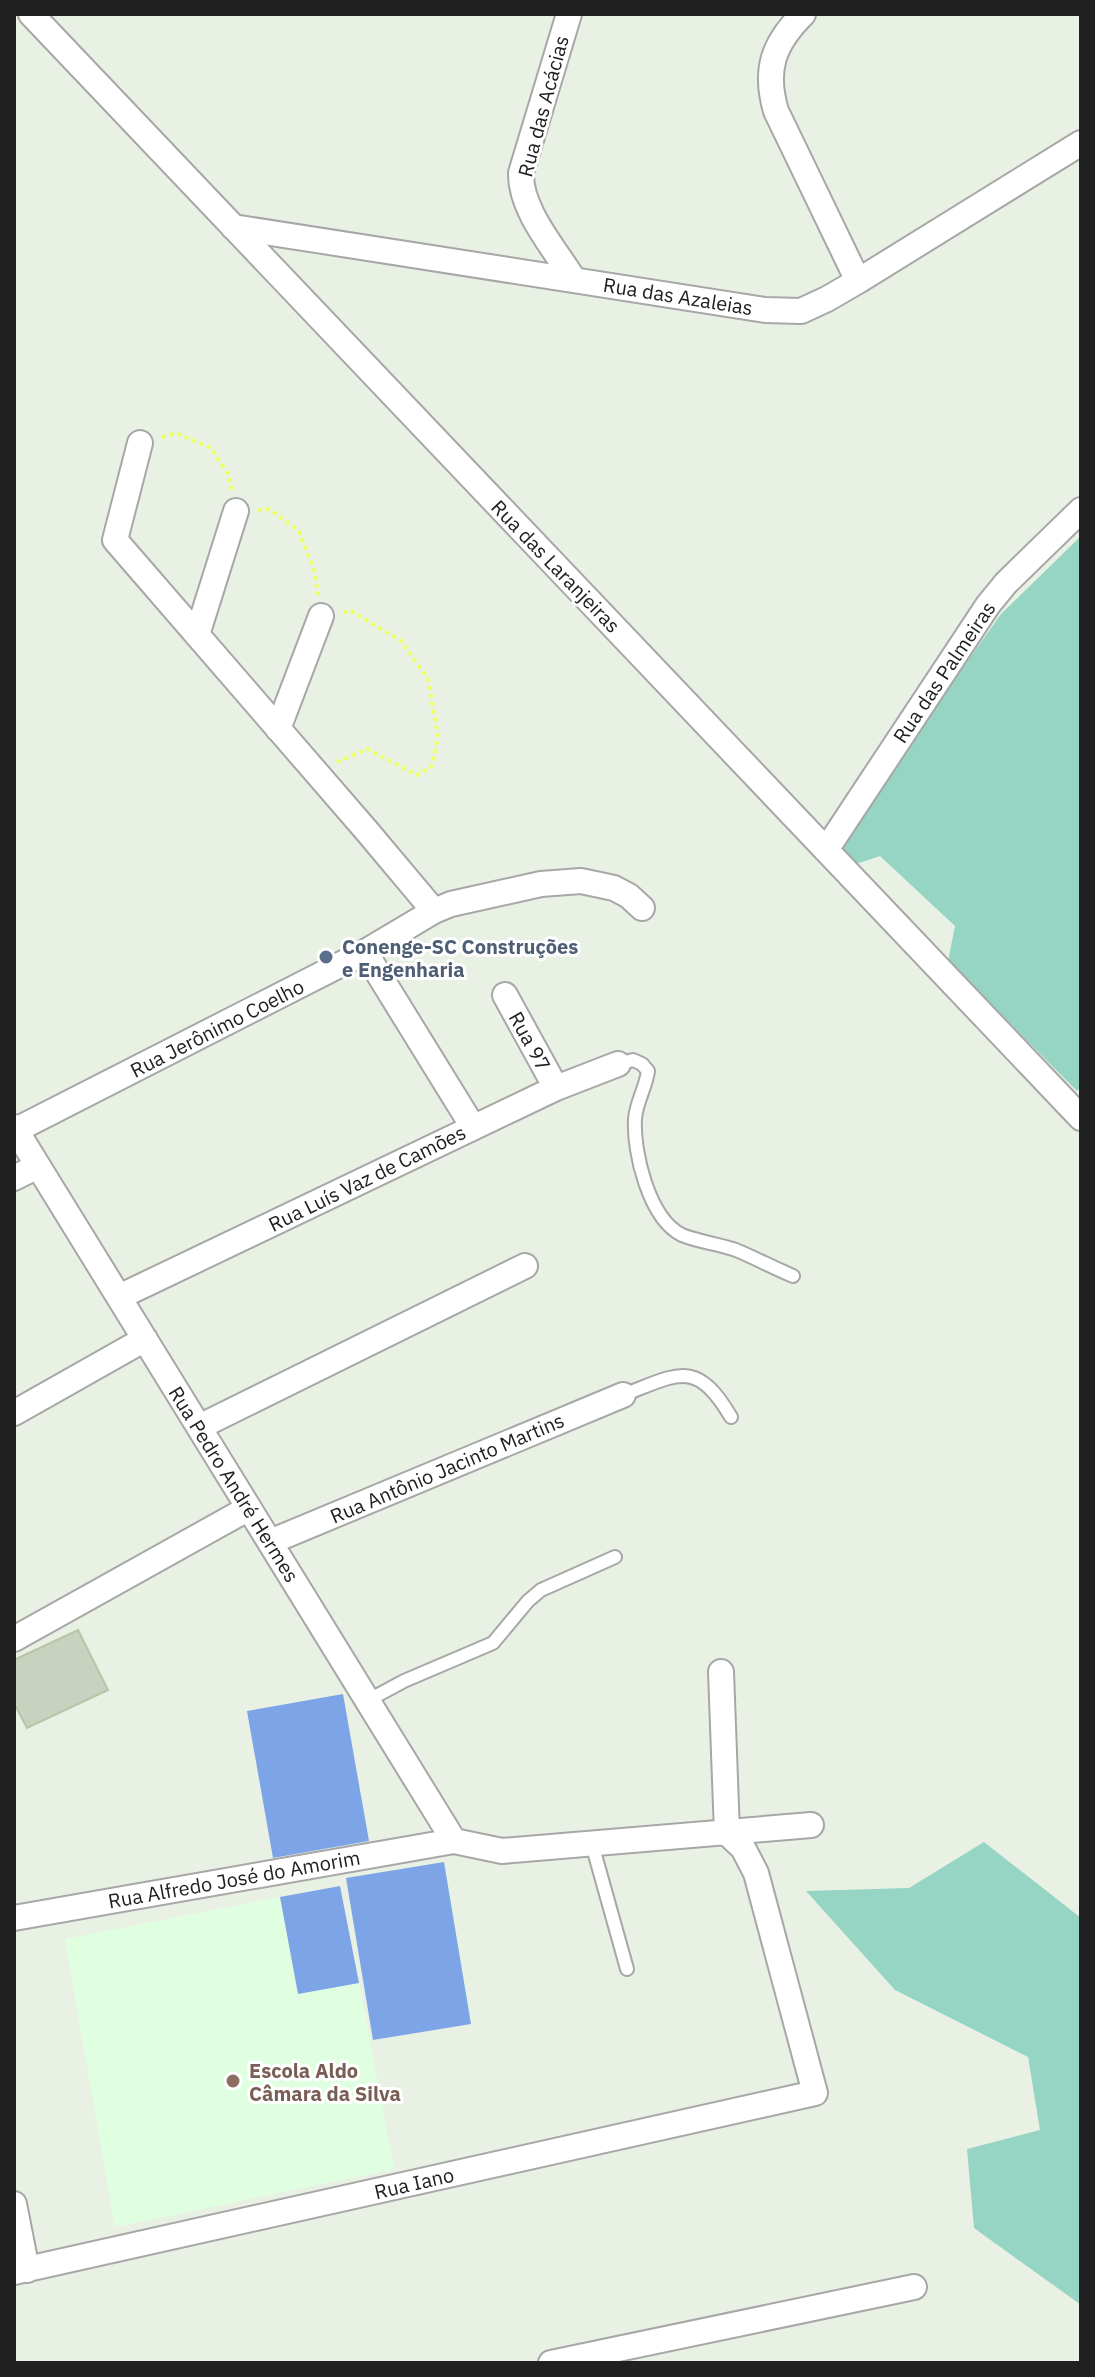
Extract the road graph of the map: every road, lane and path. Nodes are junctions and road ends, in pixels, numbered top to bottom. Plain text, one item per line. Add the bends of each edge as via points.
1 (31, 14) edge
2 (569, 14) edge
3 (803, 14) edge
4 (1081, 143) edge
5 (233, 227) junction
6 (574, 280) junction
7 (858, 281) junction
8 (140, 443) dead end
9 (1081, 510) edge
10 (236, 511) dead end
11 (321, 616) dead end
12 (197, 635) junction
13 (278, 729) junction
14 (826, 850) junction
15 (642, 908) dead end
16 (434, 911) junction
17 (365, 952) junction
18 (505, 995) dead end
19 (618, 1064) joint
20 (556, 1088) junction
21 (1079, 1113) edge
22 (473, 1127) junction
23 (15, 1128) edge
24 (38, 1166) junction
25 (14, 1178) edge
26 (525, 1266) dead end
27 (793, 1276) dead end
28 (119, 1297) junction
29 (145, 1339) junction
30 (623, 1395) joint
31 (14, 1413) edge
32 (731, 1417) dead end
33 (199, 1427) junction
34 (249, 1508) junction
35 (270, 1542) junction
36 (615, 1557) dead end
37 (14, 1639) edge
38 (721, 1672) dead end
39 (367, 1701) junction
40 (811, 1825) dead end
41 (727, 1833) junction
42 (454, 1841) junction
43 (592, 1844) junction
44 (14, 1918) edge
45 (627, 1969) dead end
46 (14, 2204) edge
47 (20, 2271) edge
48 (914, 2287) dead end
49 (649, 2352) edge
50 (551, 2363) edge

1 - 5 street, Rua das Laranjeiras
2 - 6 street, Rua das Acácias via 521,188 525,203
3 - 7 street via 779,45 770,88 776,111
4 - 7 street, Rua das Azaleias
5 - 6 street, Rua das Azaleias
5 - 14 street, Rua das Laranjeiras
6 - 7 street, Rua das Azaleias via 801,311
8 - 12 street via 115,540
9 - 14 street, Rua das Palmeiras via 988,605
10 - 12 street
11 - 13 street
12 - 13 street
13 - 16 street
14 - 21 street, Rua das Laranjeiras
15 - 16 street, Rua Jerônimo Coelho via 614,888 581,881 541,884
16 - 17 street, Rua Jerônimo Coelho
17 - 22 street
17 - 23 street, Rua Jerônimo Coelho
18 - 20 street, Rua 97
19 - 20 street, Rua Luís Vaz de Camões
19 - 27 lane via 633,1060 648,1071 635,1116 636,1147 642,1174 670,1226
20 - 22 street, Rua Luís Vaz de Camões
22 - 28 street, Rua Luís Vaz de Camões
23 - 24 street, Rua Pedro André Hermes
24 - 25 street
24 - 28 street, Rua Pedro André Hermes
26 - 33 street
28 - 29 street, Rua Pedro André Hermes
29 - 31 street
29 - 33 street, Rua Pedro André Hermes
30 - 32 lane via 672,1376 686,1376 717,1392
30 - 35 street, Rua Antônio Jacinto Martins
33 - 34 street, Rua Pedro André Hermes
34 - 35 street, Rua Pedro André Hermes
34 - 37 street
35 - 39 street, Rua Pedro André Hermes
36 - 39 lane via 541,1590 493,1643
38 - 41 street
39 - 42 street, Rua Pedro André Hermes
40 - 41 street
41 - 43 street
41 - 47 street, Rua Iano via 743,1848 756,1873 815,2093
42 - 43 street via 502,1851
42 - 44 street, Rua Alfredo José do Amorim
43 - 45 lane
46 - 47 street
48 - 49 street
49 - 50 street

